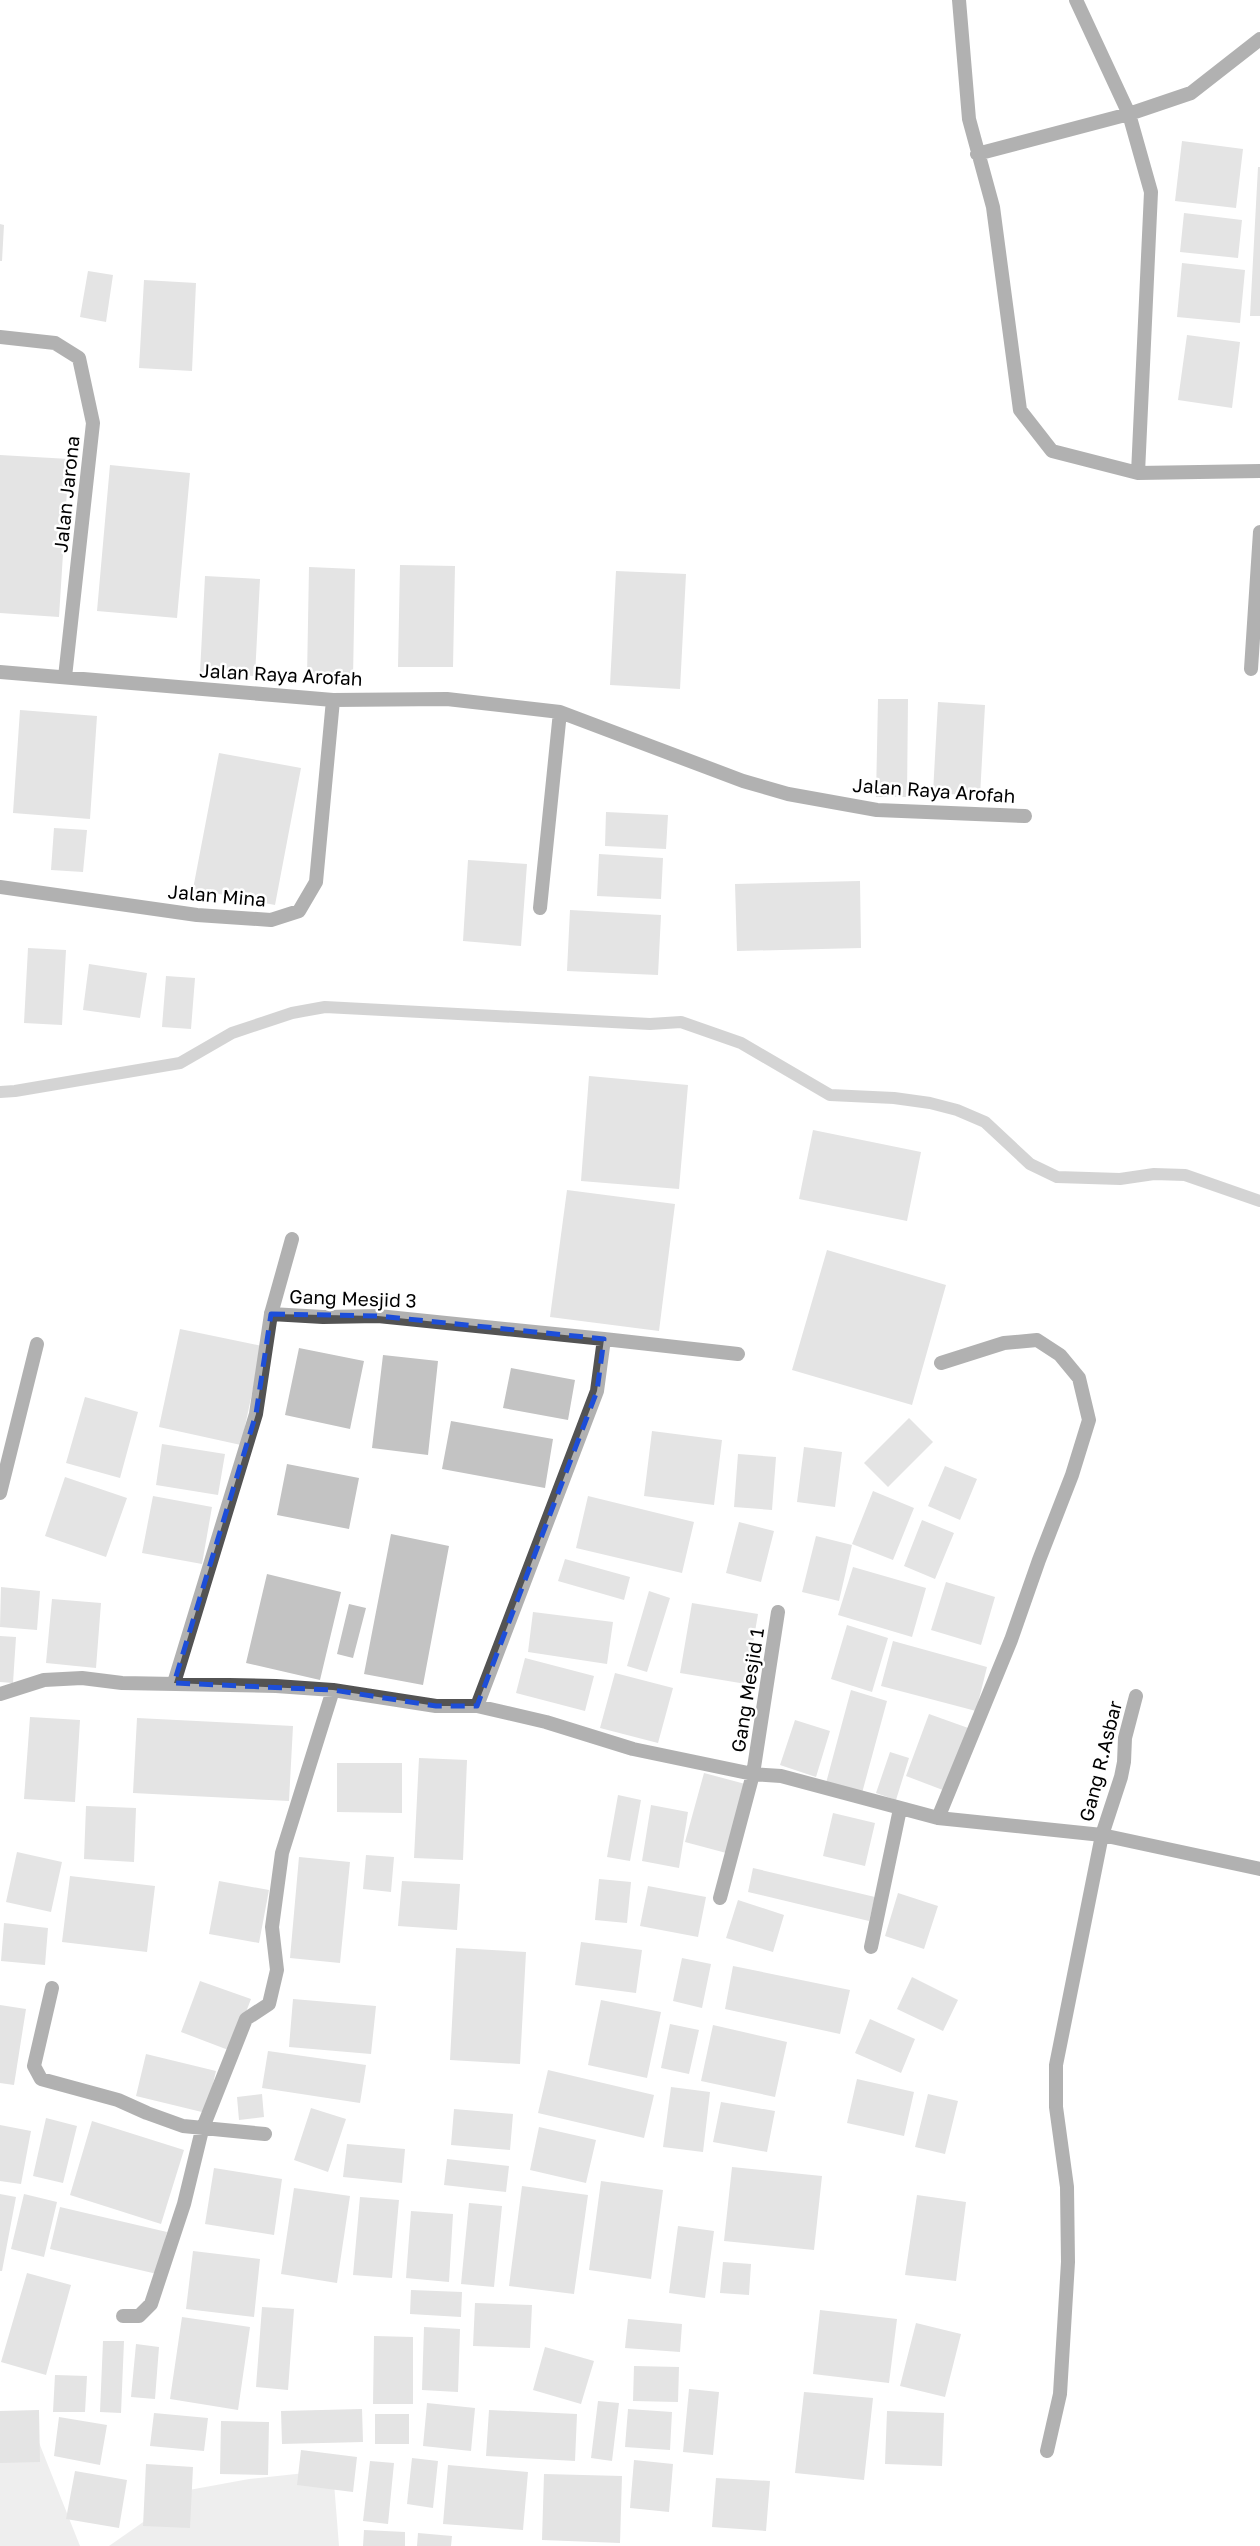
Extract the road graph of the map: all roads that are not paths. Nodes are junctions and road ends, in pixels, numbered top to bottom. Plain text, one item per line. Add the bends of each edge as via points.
1 (959, 0) edge
2 (1076, 0) edge
3 (1260, 39) edge
4 (1129, 114) junction
5 (977, 154) junction
6 (0, 337) edge
7 (1260, 471) edge
8 (1139, 473) junction
9 (1260, 531) edge
10 (1251, 669) dead end
11 (0, 672) edge
12 (65, 677) junction
13 (333, 700) junction
14 (560, 712) junction
15 (1026, 816) dead end
16 (0, 887) edge
17 (540, 908) dead end
18 (292, 1239) dead end
19 (271, 1314) junction
20 (604, 1339) junction
21 (37, 1344) dead end
22 (738, 1354) dead end
23 (941, 1363) dead end
24 (0, 1493) edge
25 (778, 1612) dead end
26 (174, 1683) junction
27 (333, 1690) junction
28 (0, 1694) edge
29 (1136, 1696) dead end
30 (477, 1706) junction
31 (753, 1774) junction
32 (900, 1809) junction
33 (938, 1818) junction
34 (1102, 1835) junction
35 (1260, 1869) edge
36 (720, 1898) dead end
37 (871, 1947) dead end
38 (52, 1988) dead end
39 (202, 2130) junction
40 (265, 2134) dead end
41 (123, 2316) dead end
42 (1047, 2451) dead end

1 - 5 street via 969,119
2 - 4 street
3 - 4 street via 1191,93
4 - 5 street
4 - 8 street via 1151,192
5 - 8 street via 993,207 1020,410 1052,451
6 - 12 street, Jalan Jarona via 55,343 79,358 93,423
7 - 8 street
9 - 10 street
11 - 12 street, Jalan Raya Arofah
12 - 13 street, Jalan Raya Arofah
13 - 14 street, Jalan Raya Arofah via 447,699
13 - 16 street, Jalan Mina via 316,882 299,911 271,920 197,915
14 - 15 street, Jalan Raya Arofah via 743,781 789,793 877,810
14 - 17 street
18 - 19 street
19 - 20 street, Gang Mesjid 3 via 378,1316
19 - 26 street, Gang Mesjid 3 via 256,1414
20 - 22 street, Gang Mesjid 3
20 - 30 street via 597,1391
21 - 24 street
23 - 33 street via 1004,1343 1037,1340 1059,1355 1079,1378 1089,1420 1011,1640
25 - 31 street, Gang Mesjid 1
26 - 27 street
26 - 28 street via 44,1680
27 - 30 street via 436,1706
27 - 39 street via 282,1853 272,1927 277,1970 269,2004 246,2019
29 - 34 street, Gang R.Asbar via 1121,1777
30 - 31 street via 633,1749
31 - 32 street via 781,1776
31 - 36 street, Gang Mesjid 1
32 - 33 street
32 - 37 street
33 - 34 street
34 - 35 street
34 - 42 street, Gang R.Asbar via 1056,2065 1069,2262 1060,2394
38 - 39 street via 34,2066 41,2079
39 - 40 street
39 - 41 street via 184,2204 151,2304 139,2316

